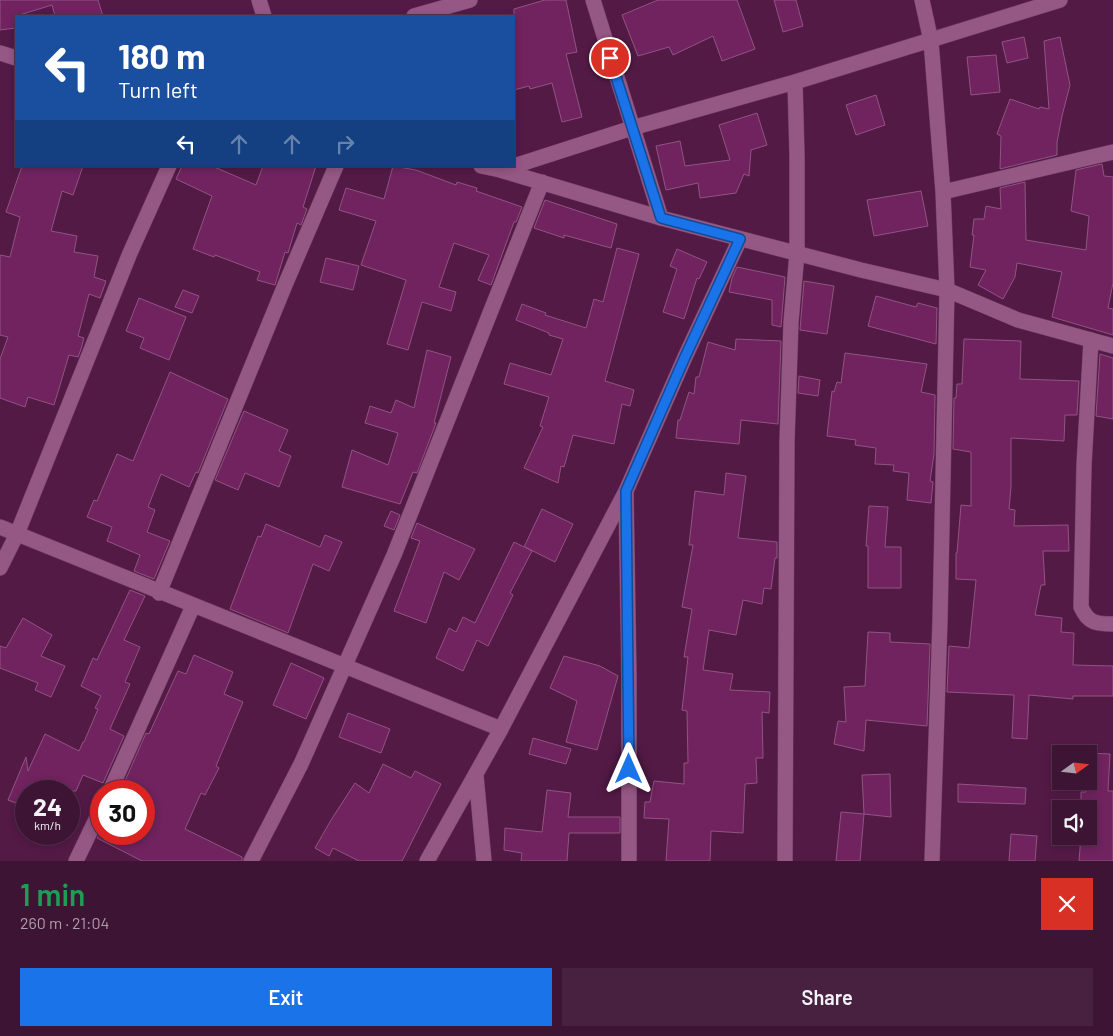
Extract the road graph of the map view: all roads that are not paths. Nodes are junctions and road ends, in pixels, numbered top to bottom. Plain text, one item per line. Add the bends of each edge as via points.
1 (259, 0) edge
2 (470, 0) edge
3 (593, 0) edge
4 (922, 0) edge
5 (1060, 0) edge
6 (264, 15) edge
7 (418, 15) edge
8 (931, 41) junction
9 (0, 53) edge
10 (15, 58) edge
11 (795, 82) junction
12 (632, 128) junction
13 (1113, 152) edge
14 (515, 166) edge
15 (169, 167) edge
16 (336, 167) edge
17 (496, 167) edge
18 (509, 168) edge
19 (542, 182) junction
20 (943, 192) junction
21 (661, 218) junction
22 (740, 239) junction
23 (797, 253) junction
24 (947, 290) junction
25 (1090, 340) junction
26 (1113, 346) edge
27 (626, 491) junction
28 (0, 527) edge
29 (17, 534) junction
30 (0, 568) edge
31 (159, 592) junction
32 (194, 606) junction
33 (1113, 624) edge
34 (345, 667) junction
35 (501, 729) junction
36 (476, 775) junction
37 (115, 780) edge
38 (90, 832) edge
39 (76, 861) edge
40 (251, 861) edge
41 (427, 861) edge
42 (484, 861) edge
43 (629, 861) edge
44 (785, 861) edge
45 (932, 861) edge

1 - 6 street
2 - 7 street
3 - 12 street
4 - 8 street
5 - 8 street
8 - 11 street
8 - 20 street
9 - 10 street
11 - 12 street
11 - 23 street
12 - 14 street
12 - 21 street
13 - 20 street
15 - 29 street via 130,253
16 - 31 street
17 - 18 street
18 - 19 street
19 - 21 street
19 - 34 street via 394,555
20 - 24 street
21 - 22 street
22 - 23 street
22 - 27 street
23 - 24 street
23 - 44 street via 787,441
24 - 25 street via 1018,320
24 - 45 street
25 - 26 street
25 - 33 street via 1081,606 1086,617 1098,624
27 - 35 street
27 - 43 street
28 - 29 street
29 - 30 street
29 - 31 street
31 - 32 street
32 - 34 street
32 - 37 street
34 - 35 street
34 - 40 street via 301,764
35 - 36 street
36 - 41 street
36 - 42 street
38 - 39 street

